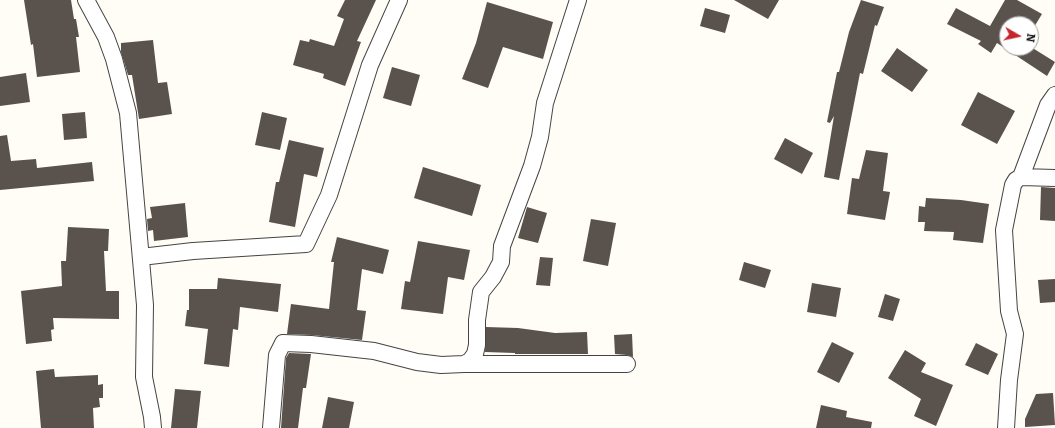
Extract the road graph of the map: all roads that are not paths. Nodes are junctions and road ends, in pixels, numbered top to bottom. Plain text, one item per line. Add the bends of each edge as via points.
1 (86, 0) edge
2 (399, 0) edge
3 (578, 0) edge
4 (1055, 95) edge
5 (1021, 177) junction
6 (1055, 178) edge
7 (140, 257) junction
8 (464, 364) junction
9 (627, 364) dead end
10 (153, 428) edge
11 (271, 428) edge
12 (1006, 428) edge

1 - 7 street via 112,51 128,113
2 - 7 street via 370,66 329,196 306,244
3 - 8 street via 545,103 532,166 502,246 500,262 493,277 481,292 477,345 470,361
4 - 5 street via 1048,104
5 - 6 street
5 - 12 street via 1013,185 1004,230 1009,311 1015,334
7 - 10 street via 145,305 144,377
8 - 9 street
8 - 11 street via 441,365 417,362 374,350 283,343 277,355

